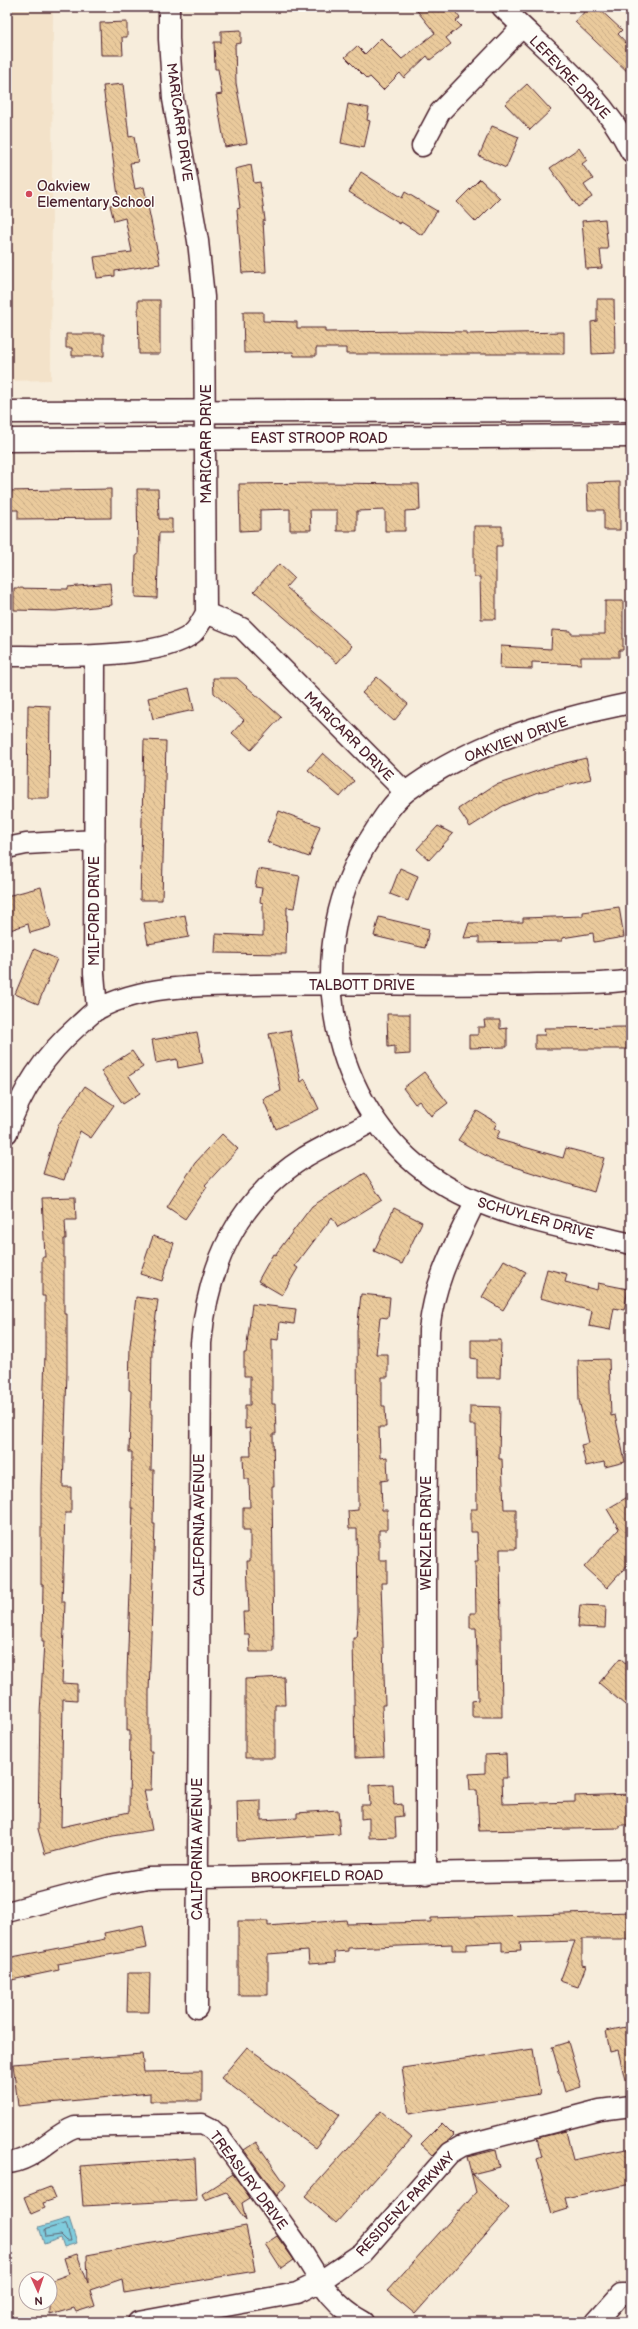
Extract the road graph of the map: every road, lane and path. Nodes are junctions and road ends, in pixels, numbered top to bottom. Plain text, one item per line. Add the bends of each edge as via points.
1 (169, 7) edge
2 (502, 7) edge
3 (522, 27) junction
4 (422, 146) dead end
5 (631, 152) edge
6 (631, 410) edge
7 (7, 412) edge
8 (206, 412) junction
9 (631, 436) edge
10 (206, 439) junction
11 (7, 440) edge
12 (206, 613) junction
13 (7, 656) edge
14 (95, 656) junction
15 (631, 703) edge
16 (405, 792) junction
17 (95, 840) junction
18 (7, 848) edge
19 (631, 980) edge
20 (332, 985) junction
21 (97, 1010) junction
22 (375, 1120) junction
23 (7, 1133) edge
24 (475, 1202) junction
25 (631, 1244) edge
26 (631, 1869) edge
27 (426, 1874) junction
28 (197, 1879) junction
29 (7, 1912) edge
30 (197, 2008) dead end
31 (631, 2106) edge
32 (7, 2163) edge
33 (319, 2282) junction
34 (631, 2294) edge
35 (138, 2322) edge
36 (364, 2322) edge
37 (596, 2322) edge

1 - 8 street, MARICARR DRIVE via 173,99 198,241 204,297
2 - 3 street, LEFEVRE DRIVE
3 - 4 street via 440,112
3 - 5 street, LEFEVRE DRIVE via 606,111 623,135
6 - 8 main road, EAST STROOP ROAD
7 - 8 main road, EAST STROOP ROAD
8 - 10 street, MARICARR DRIVE
9 - 10 main road, EAST STROOP ROAD
10 - 11 main road, EAST STROOP ROAD
10 - 12 street, MARICARR DRIVE
12 - 14 street via 200,625 182,640 148,649
12 - 16 street, MARICARR DRIVE via 242,628
13 - 14 street
14 - 17 street, MILFORD DRIVE
15 - 16 street, OAKVIEW DRIVE via 552,724 495,743 459,759
16 - 20 street, OAKVIEW DRIVE via 388,811 362,850 347,881 338,910 333,940
17 - 18 street via 26,844
17 - 21 street, MILFORD DRIVE via 94,973
19 - 20 street, TALBOTT DRIVE via 518,984
20 - 21 street, TALBOTT DRIVE via 201,986 147,993
20 - 22 street, SCHUYLER DRIVE via 336,1030 346,1065 358,1093
21 - 23 street via 68,1035 42,1063 13,1114
22 - 24 street, SCHUYLER DRIVE via 400,1150 424,1172
22 - 28 street, CALIFORNIA AVENUE via 305,1157 260,1195 239,1221 224,1247 211,1279 204,1309 201,1343
24 - 25 street, SCHUYLER DRIVE via 496,1210
24 - 27 street, WENZLER DRIVE via 441,1274 432,1303 429,1330
26 - 27 street, BROOKFIELD ROAD
27 - 28 street, BROOKFIELD ROAD
28 - 29 street, BROOKFIELD ROAD via 148,1878 109,1885
28 - 30 street, CALIFORNIA AVENUE
31 - 33 street, RESIDENZ PARKWAY via 600,2110 462,2146 450,2153 362,2253
32 - 33 street, TREASURY DRIVE via 19,2162 30,2157 66,2131 76,2127 202,2124 219,2136 294,2239
33 - 35 street, RESIDENZ PARKWAY via 288,2296
33 - 36 street, TREASURY DRIVE via 342,2307
34 - 37 street via 621,2294

